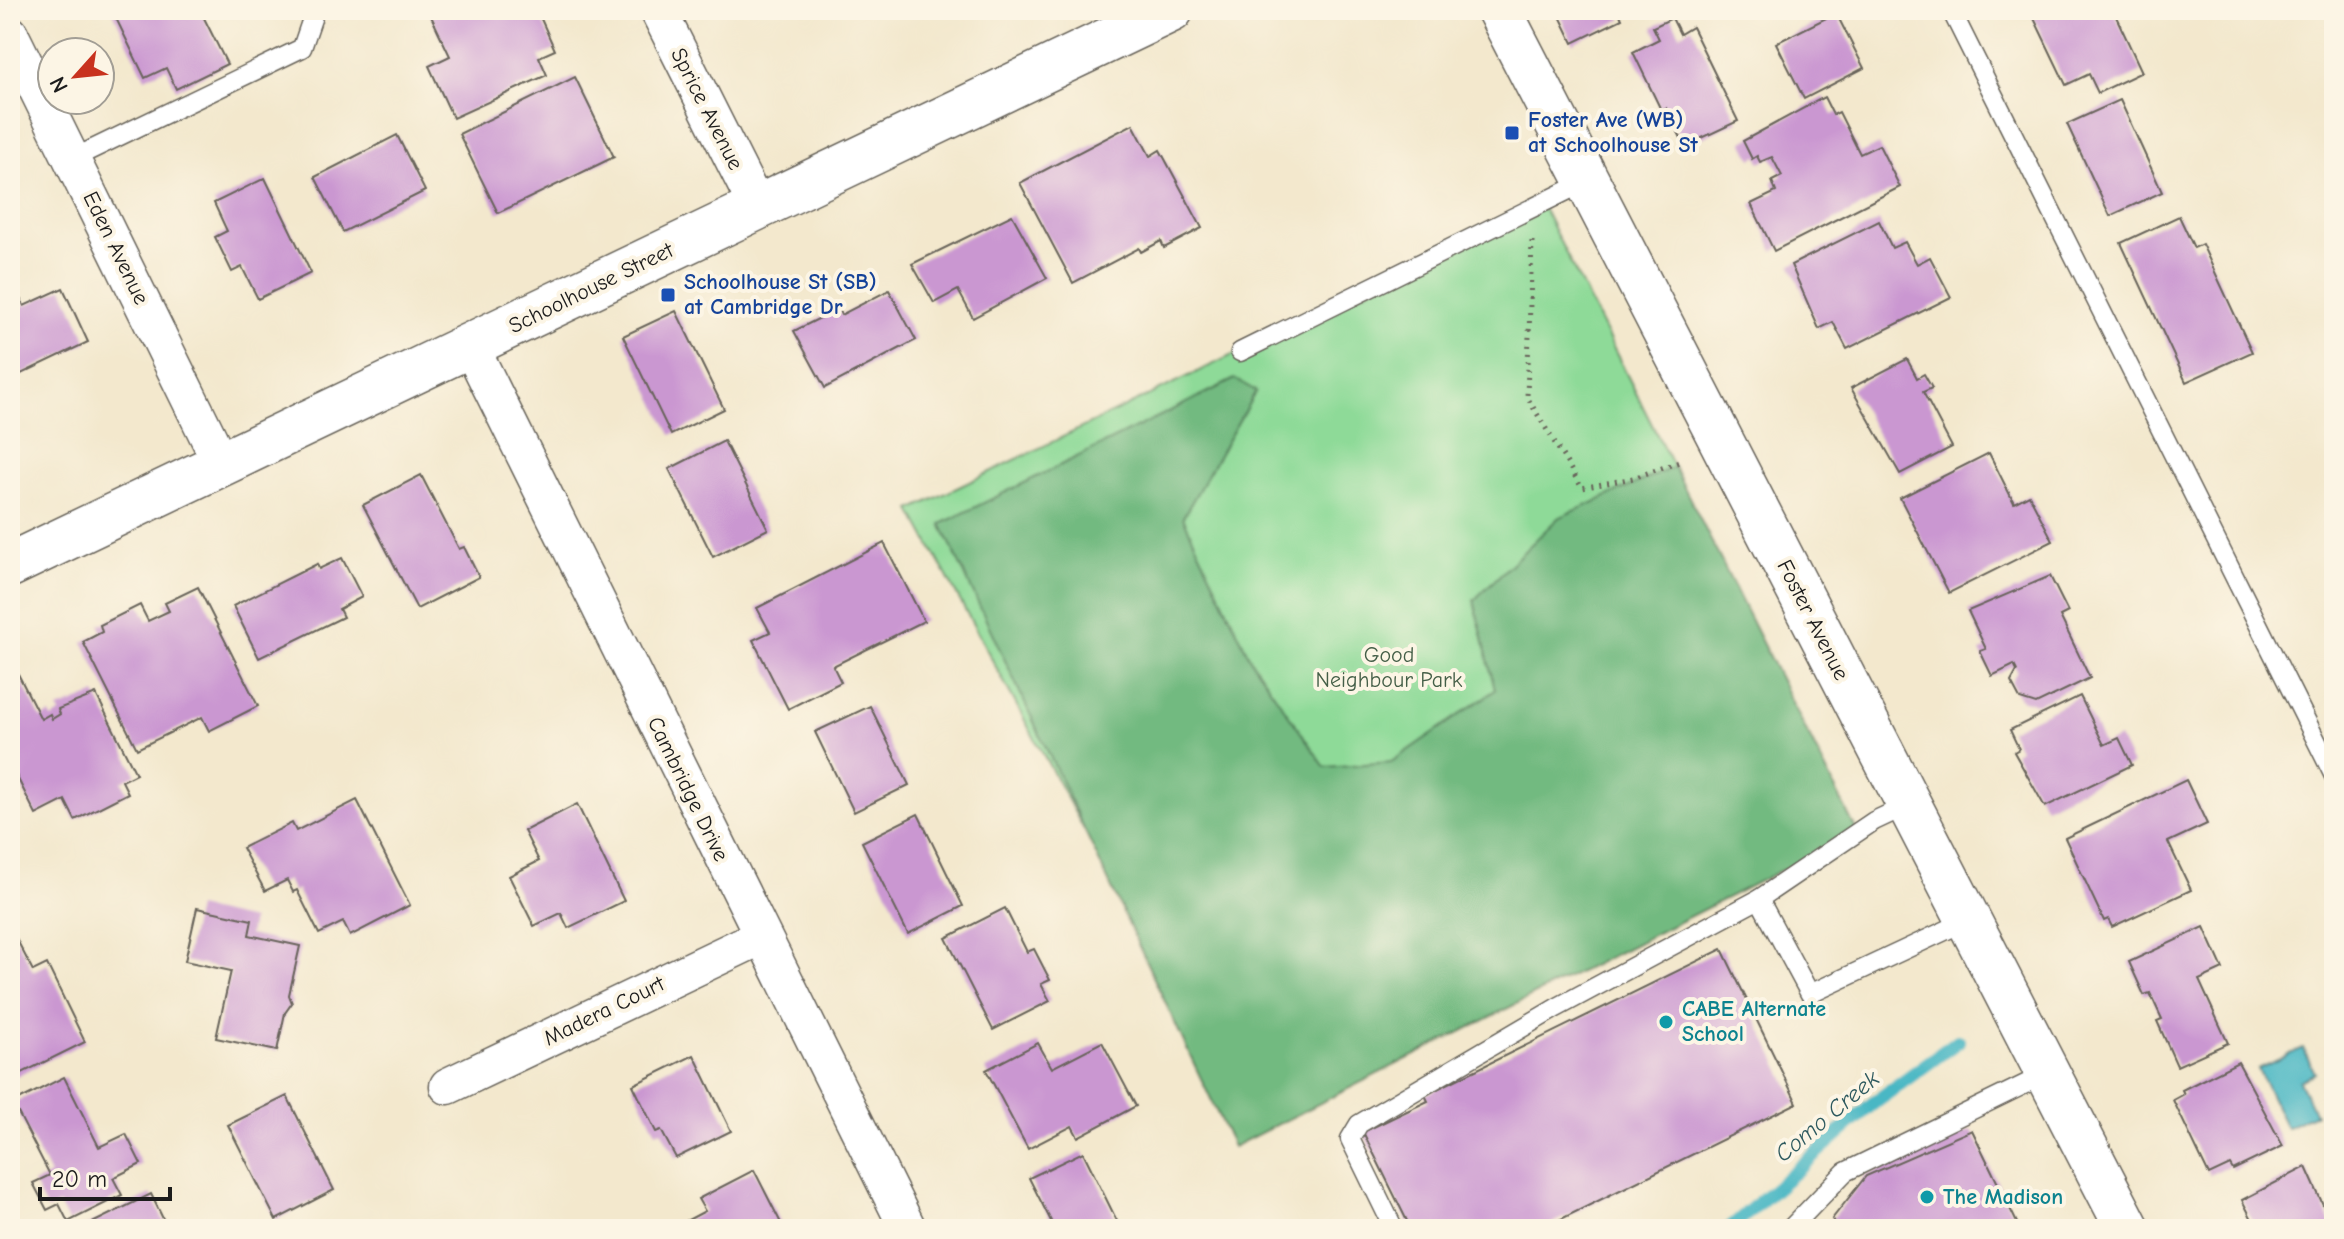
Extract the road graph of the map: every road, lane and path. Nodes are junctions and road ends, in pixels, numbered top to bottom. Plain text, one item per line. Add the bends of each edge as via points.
1 (315, 10) edge
2 (658, 10) edge
3 (1171, 10) edge
4 (1499, 10) edge
5 (1951, 10) edge
6 (10, 34) edge
7 (72, 159) junction
8 (1587, 181) junction
9 (1547, 200) junction
10 (757, 207) junction
11 (471, 347) junction
12 (1240, 352) dead end
13 (1689, 458) dead end
14 (221, 463) junction
15 (10, 565) edge
16 (2334, 776) edge
17 (1908, 805) junction
18 (1759, 899) junction
19 (1968, 920) junction
20 (760, 937) junction
21 (2048, 1073) junction
22 (448, 1086) dead end
23 (908, 1229) edge
24 (1394, 1229) edge
25 (1790, 1229) edge
26 (2128, 1229) edge

1 - 7 lane via 302,48
2 - 10 street, Sprice Avenue
3 - 10 street, Schoolhouse Street
4 - 8 street, Foster Avenue
5 - 16 lane
6 - 7 street, Eden Avenue
7 - 14 street, Eden Avenue
8 - 9 lane
8 - 17 street, Foster Avenue
9 - 12 lane
9 - 13 path via 1533,226 1527,397 1582,488 1633,478
10 - 11 street, Schoolhouse Street
11 - 14 street, Schoolhouse Street
11 - 20 street, Cambridge Drive
14 - 15 street, Schoolhouse Street
17 - 18 lane via 1874,821
17 - 19 street, Foster Avenue
18 - 19 lane via 1810,994
18 - 24 lane via 1556,1008 1359,1124 1350,1139
19 - 21 street, Foster Avenue
20 - 22 street, Madera Court
20 - 23 street, Cambridge Drive
21 - 25 lane via 1845,1172
21 - 26 street, Foster Avenue

